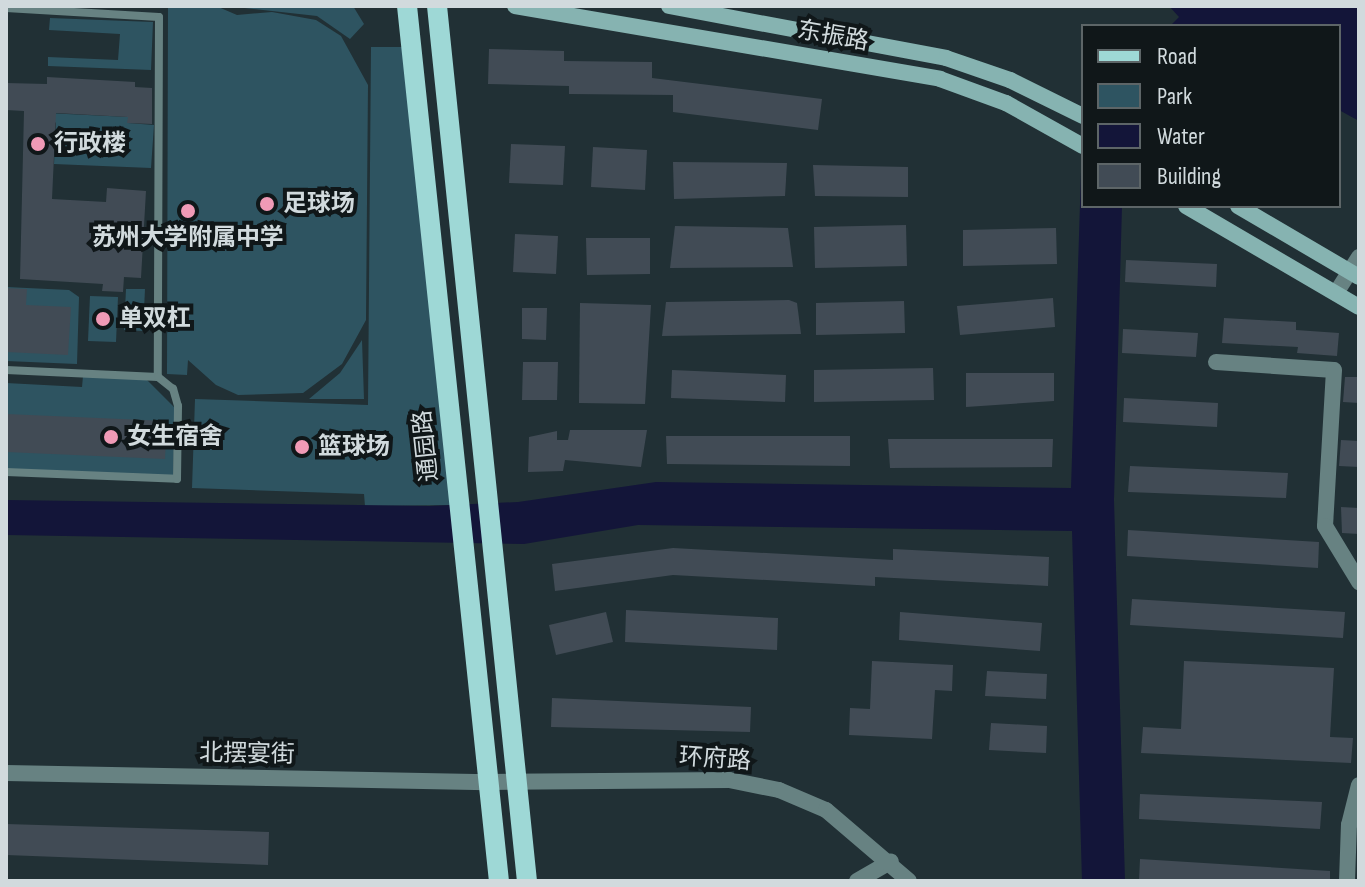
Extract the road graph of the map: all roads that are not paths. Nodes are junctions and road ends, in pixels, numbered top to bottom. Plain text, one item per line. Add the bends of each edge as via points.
1 (407, 6) edge
2 (437, 6) edge
3 (515, 6) edge
4 (669, 6) edge
5 (8, 7) edge
6 (1080, 114) edge
7 (1080, 144) edge
8 (1189, 208) edge
9 (1242, 208) edge
10 (1356, 268) edge
11 (1336, 293) junction
12 (1359, 307) edge
13 (1216, 362) dead end
14 (6, 370) edge
15 (158, 377) junction
16 (6, 472) edge
17 (1359, 582) edge
18 (6, 773) edge
19 (517, 781) junction
20 (488, 782) junction
21 (1359, 785) edge
22 (891, 861) junction
23 (499, 881) edge
24 (527, 881) edge
25 (857, 881) edge
26 (909, 881) edge
27 (1347, 881) edge

1 - 20 main road, 通园路
2 - 19 main road
3 - 7 main road, 东振路 via 940,79 1006,103
4 - 6 main road, 东振路 via 946,58
5 - 15 lane via 159,17
8 - 11 main road
9 - 10 main road
10 - 11 street
11 - 12 main road
13 - 17 street via 1334,370 1325,526
14 - 15 lane
15 - 16 lane via 173,389 178,406 177,479
18 - 20 street, 北摆宴街
19 - 20 street, 环府路
19 - 22 street, 环府路 via 729,780 779,790 826,810
19 - 24 main road
20 - 23 main road, 通园路
21 - 27 street via 1353,799
22 - 25 street
22 - 26 street, 环府路

